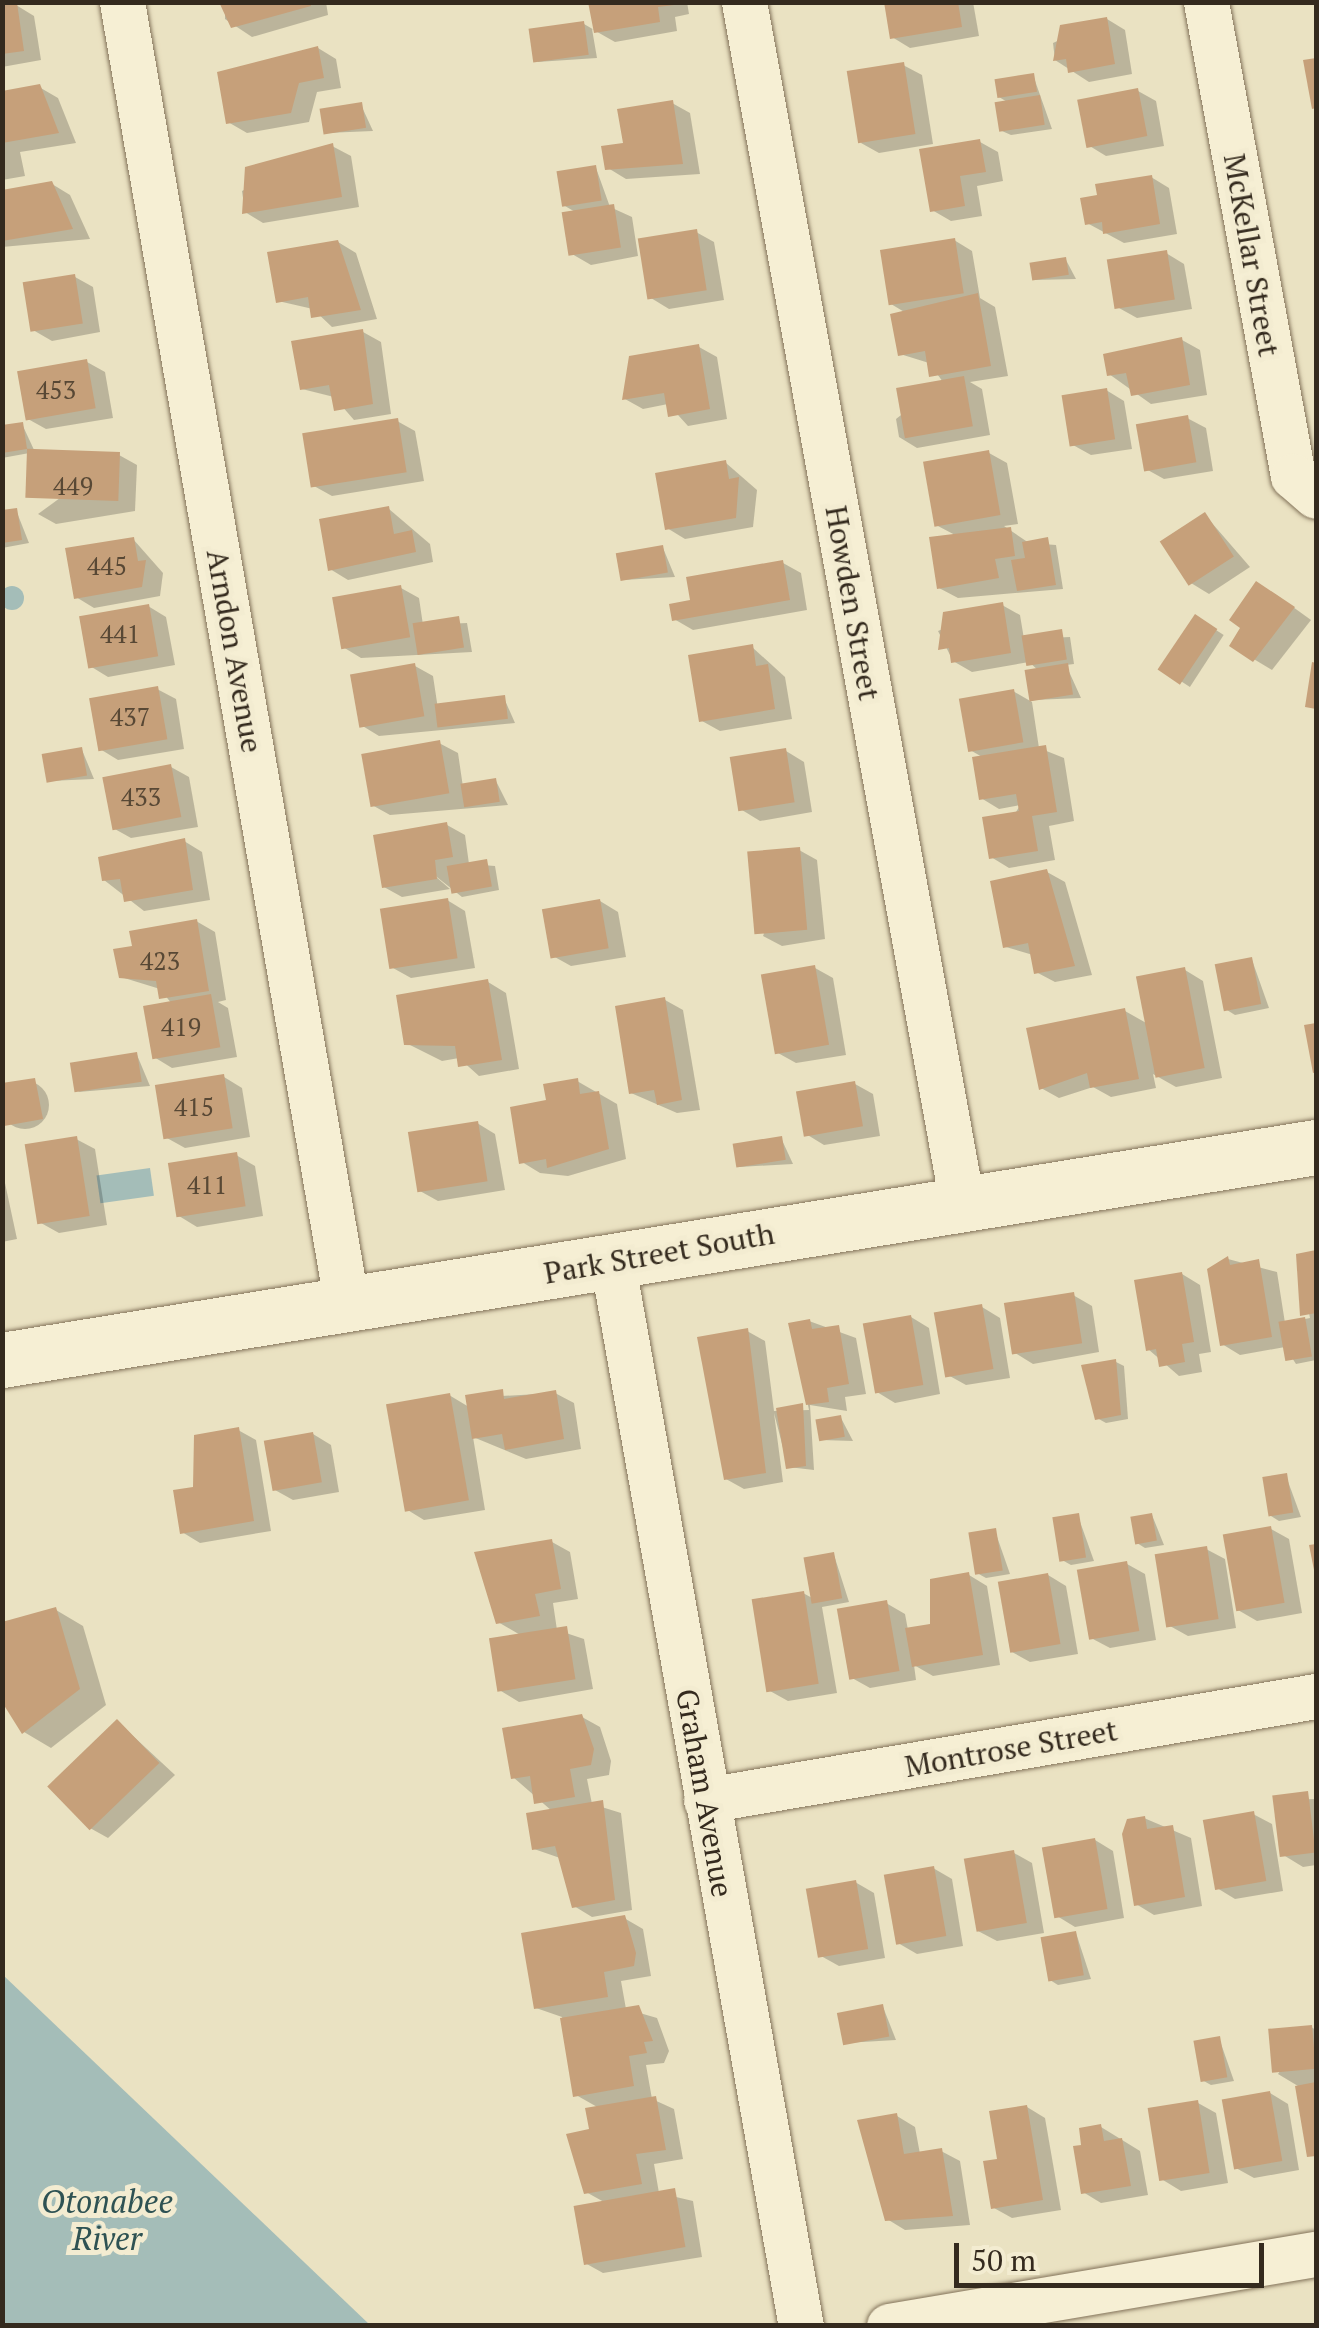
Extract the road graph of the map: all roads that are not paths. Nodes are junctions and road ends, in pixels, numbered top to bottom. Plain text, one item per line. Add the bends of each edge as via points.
1 (122, 2) edge
2 (744, 2) edge
3 (1206, 2) edge
4 (1316, 496) edge
5 (1316, 1147) edge
6 (962, 1203) junction
7 (612, 1260) junction
8 (346, 1300) junction
9 (2, 1360) edge
10 (1316, 1696) edge
11 (706, 1800) junction
12 (1316, 2254) edge
13 (801, 2326) edge
14 (889, 2326) edge

1 - 8 street, Arndon Avenue
2 - 6 street, Howden Street
3 - 4 street, McKellar Street via 1293,476
5 - 6 street, Park Street South
6 - 7 street, Park Street South
7 - 8 street, Park Street South
7 - 11 street, Graham Avenue
8 - 9 street, Park Street South
10 - 11 street, Montrose Street
11 - 13 street, Graham Avenue
12 - 14 street

